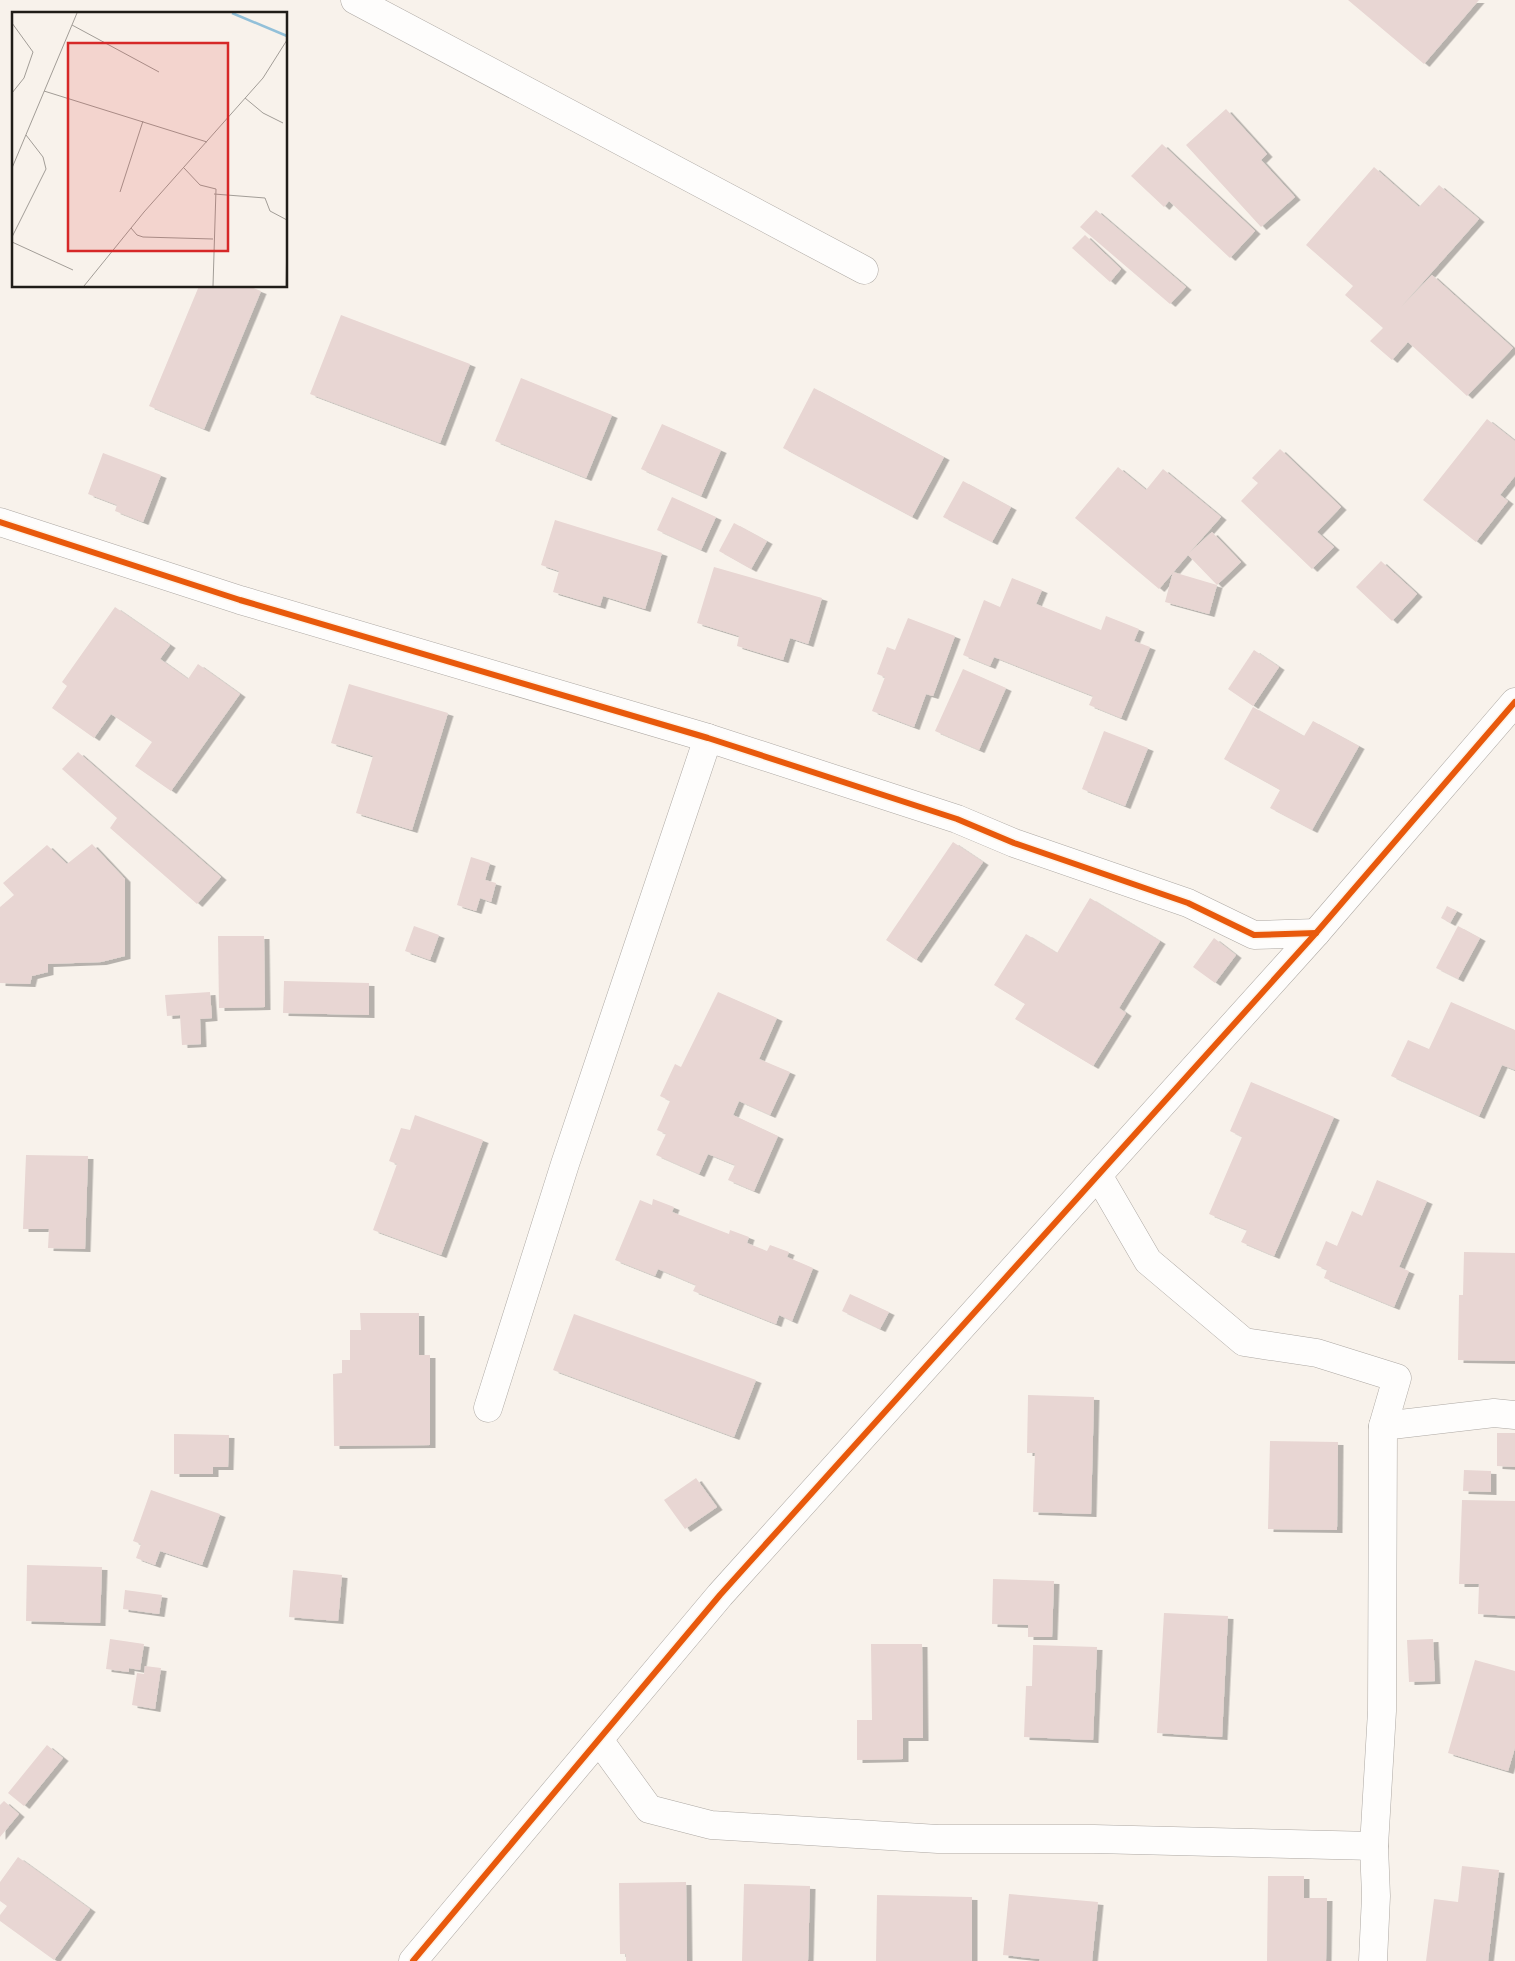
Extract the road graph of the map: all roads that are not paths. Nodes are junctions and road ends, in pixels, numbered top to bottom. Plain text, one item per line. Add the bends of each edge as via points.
1 (355, 0) edge
2 (864, 270) dead end
3 (0, 522) edge
4 (1515, 702) edge
5 (708, 738) junction
6 (1316, 933) junction
7 (1098, 1175) junction
8 (488, 1408) dead end
9 (1515, 1415) edge
10 (1383, 1426) junction
11 (599, 1740) junction
12 (1374, 1846) junction
13 (413, 1961) edge
14 (1373, 1961) edge

1 - 2 street
3 - 5 street via 240,600
4 - 6 street
5 - 6 street via 957,820 1188,903 1254,935
5 - 8 street via 565,1164
6 - 7 street
7 - 10 street via 1148,1261 1244,1342 1317,1353 1397,1378
7 - 11 street via 720,1595
9 - 10 street via 1494,1413
10 - 12 street via 1382,1711
11 - 12 street via 649,1809 711,1825 938,1838
11 - 13 street
12 - 14 street

